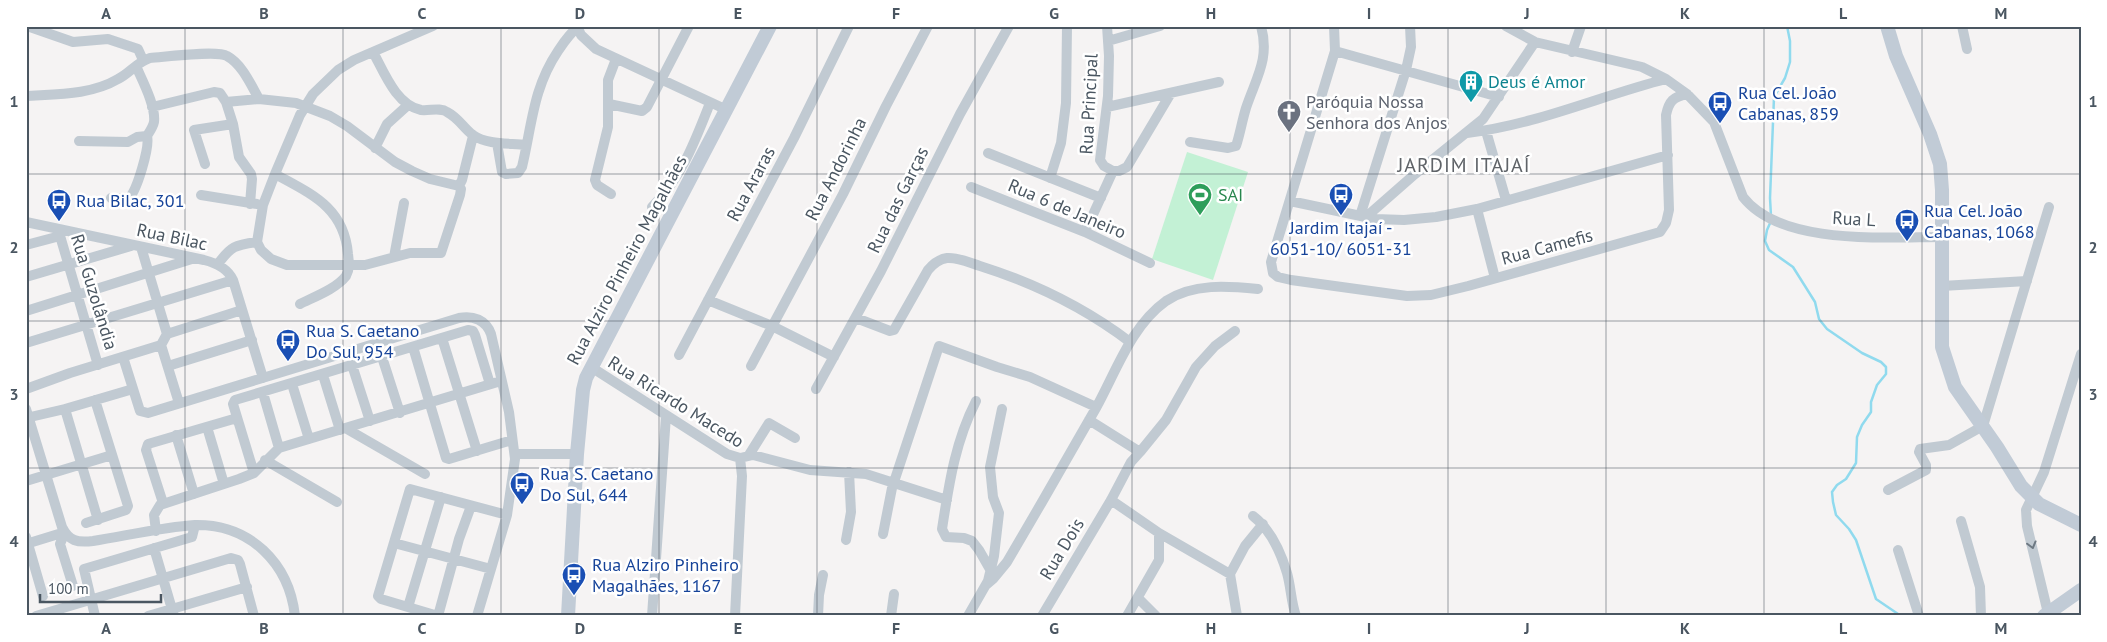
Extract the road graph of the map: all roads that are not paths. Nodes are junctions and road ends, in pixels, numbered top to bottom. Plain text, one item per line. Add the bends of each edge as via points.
1 (27, 26) edge
2 (433, 26) edge
3 (689, 26) edge
4 (770, 26) edge
5 (849, 26) edge
6 (928, 26) edge
7 (1009, 26) edge
8 (1067, 26) edge
9 (1107, 26) edge
10 (1160, 26) edge
11 (1261, 26) edge
12 (1334, 26) edge
13 (1410, 26) edge
14 (1506, 26) edge
15 (1581, 26) edge
16 (1887, 26) edge
17 (1962, 26) edge
18 (577, 27) edge
19 (1108, 41) junction
20 (1535, 42) junction
21 (1967, 49) dead end
22 (1335, 50) junction
23 (372, 52) junction
24 (1572, 52) junction
25 (616, 59) junction
26 (139, 63) junction
27 (1406, 70) junction
28 (662, 80) junction
29 (1666, 80) junction
30 (1219, 82) dead end
31 (1171, 93) junction
32 (1687, 94) junction
33 (26, 96) edge
34 (1499, 97) junction
35 (259, 99) junction
36 (226, 102) junction
37 (710, 102) junction
38 (609, 104) junction
39 (408, 105) junction
40 (305, 106) junction
41 (152, 107) junction
42 (1107, 108) junction
43 (727, 110) junction
44 (233, 124) junction
45 (1486, 131) junction
46 (1466, 133) junction
47 (147, 136) junction
48 (473, 136) junction
49 (79, 141) dead end
50 (497, 142) junction
51 (1190, 142) dead end
52 (526, 145) junction
53 (375, 148) junction
54 (988, 153) dead end
55 (1668, 155) junction
56 (205, 164) dead end
57 (1113, 171) junction
58 (275, 174) junction
59 (1050, 178) junction
60 (458, 186) junction
61 (971, 187) dead end
62 (611, 194) dead end
63 (201, 195) dead end
64 (111, 198) dead end
65 (1101, 198) junction
66 (1506, 200) junction
67 (1290, 201) junction
68 (404, 203) dead end
69 (250, 204) junction
70 (263, 205) junction
71 (652, 207) dead end
72 (2049, 208) dead end
73 (1477, 209) junction
74 (1363, 217) junction
75 (26, 222) edge
76 (59, 232) junction
77 (1086, 232) junction
78 (1942, 237) junction
79 (257, 242) junction
80 (26, 245) edge
81 (137, 246) junction
82 (394, 257) junction
83 (196, 258) junction
84 (1150, 263) dead end
85 (218, 264) junction
86 (68, 265) junction
87 (350, 266) junction
88 (149, 274) junction
89 (26, 277) edge
90 (1495, 278) junction
91 (233, 280) junction
92 (2027, 281) junction
93 (1942, 286) junction
94 (1258, 289) dead end
95 (78, 295) junction
96 (708, 300) junction
97 (158, 304) junction
98 (300, 304) dead end
99 (26, 310) edge
100 (242, 310) junction
101 (856, 318) junction
102 (87, 325) junction
103 (772, 326) junction
104 (1235, 331) dead end
105 (167, 334) junction
106 (442, 338) junction
107 (252, 340) junction
108 (1130, 342) junction
109 (26, 343) edge
110 (162, 345) junction
111 (413, 348) junction
112 (2081, 354) edge
113 (679, 355) dead end
114 (834, 356) junction
115 (123, 357) junction
116 (382, 357) junction
117 (98, 365) junction
118 (352, 365) junction
119 (168, 366) junction
120 (751, 366) dead end
121 (591, 367) junction
122 (323, 375) junction
123 (263, 378) junction
124 (501, 381) junction
125 (292, 384) junction
126 (490, 384) junction
127 (26, 389) edge
128 (133, 389) junction
129 (816, 389) dead end
130 (263, 392) junction
131 (459, 393) junction
132 (95, 400) junction
133 (976, 401) dead end
134 (429, 402) junction
135 (179, 403) junction
136 (1096, 408) junction
137 (65, 409) junction
138 (1002, 410) dead end
139 (400, 412) junction
140 (27, 415) edge
141 (666, 416) junction
142 (237, 418) junction
143 (1089, 420) junction
144 (370, 421) junction
145 (1983, 426) junction
146 (207, 427) junction
147 (343, 430) junction
148 (176, 435) junction
149 (795, 438) dead end
150 (309, 439) junction
151 (512, 440) junction
152 (279, 448) junction
153 (477, 451) junction
154 (1140, 452) junction
155 (516, 454) junction
156 (577, 454) junction
157 (112, 455) junction
158 (744, 456) junction
159 (265, 460) junction
160 (82, 464) junction
161 (849, 472) junction
162 (254, 473) junction
163 (424, 474) dead end
164 (45, 475) junction
165 (26, 480) edge
166 (894, 482) junction
167 (224, 484) junction
168 (1888, 490) dead end
169 (194, 494) junction
170 (441, 497) junction
171 (2031, 498) junction
172 (947, 500) junction
173 (1111, 500) junction
174 (337, 502) dead end
175 (163, 503) junction
176 (471, 506) junction
177 (507, 515) junction
178 (1254, 516) dead end
179 (98, 520) junction
180 (1961, 521) dead end
181 (86, 523) dead end
182 (1263, 524) junction
183 (194, 525) junction
184 (2081, 525) edge
185 (156, 531) junction
186 (65, 532) junction
187 (1159, 533) junction
188 (883, 534) dead end
189 (846, 540) dead end
190 (27, 541) edge
191 (394, 543) junction
192 (154, 548) junction
193 (1898, 550) dead end
194 (424, 552) junction
195 (454, 560) junction
196 (491, 569) junction
197 (991, 571) junction
198 (1230, 574) junction
199 (823, 576) dead end
200 (163, 578) junction
201 (986, 585) junction
202 (73, 586) dead end
203 (247, 587) junction
204 (2081, 590) edge
205 (894, 594) dead end
206 (43, 596) dead end
207 (1138, 598) junction
208 (92, 599) junction
209 (408, 607) junction
210 (173, 612) edge
211 (2046, 614) edge
212 (36, 616) edge
213 (95, 616) edge
214 (148, 616) edge
215 (254, 616) edge
216 (295, 616) edge
217 (438, 616) edge
218 (477, 616) edge
219 (568, 616) edge
220 (652, 616) edge
221 (734, 616) edge
222 (818, 616) edge
223 (891, 616) edge
224 (968, 616) edge
225 (1042, 616) edge
226 (1127, 616) edge
227 (1156, 616) edge
228 (1237, 616) edge
229 (1296, 616) edge
230 (1919, 616) edge
231 (1982, 616) edge

1 - 26 street via 73,42 108,39 123,42 138,48
2 - 23 street
3 - 28 street
4 - 43 street, Rua Alziro Pinheiro Magalhães
5 - 96 street, Rua Araras
6 - 103 street, Rua Andorinha
7 - 101 street, Rua das Garças via 960,114
8 - 59 street via 1066,103 1061,143
9 - 19 street, Rua Principal
10 - 19 street
11 - 51 street via 1264,60 1236,146 1228,148
12 - 22 street
13 - 27 street via 1411,47
14 - 20 street, Rua L
15 - 24 street
16 - 78 street via 1940,164
17 - 21 street
18 - 25 street via 589,44
18 - 52 street via 542,80
19 - 42 street, Rua Principal
20 - 24 street, Rua L
20 - 34 street
22 - 27 street
22 - 67 street
23 - 39 street via 394,89
23 - 40 street via 338,70
24 - 29 street, Rua L via 1642,66
25 - 28 street
25 - 38 street via 608,80
26 - 33 street via 105,85 79,92
26 - 35 street via 150,58 220,53 233,60
26 - 41 street
27 - 34 street
27 - 74 street
28 - 37 street
28 - 38 street via 645,110
29 - 32 street, Rua L
29 - 45 street
30 - 31 street
31 - 42 street
31 - 57 street via 1127,167
32 - 55 street, Rua Camefis via 1676,96 1668,106
32 - 78 street, Rua L via 1714,122 1743,198 1772,219 1832,236
34 - 46 street via 1483,119
35 - 36 street
35 - 40 street
36 - 41 street via 220,93 214,92
36 - 44 street
37 - 43 street
37 - 71 street via 684,165
38 - 62 street via 607,133 594,180
39 - 48 street via 421,110 444,110
39 - 53 street via 386,124
40 - 53 street via 338,121
40 - 58 street
41 - 47 street via 154,125
42 - 57 street, Rua Principal via 1100,160
43 - 121 street, Rua Alziro Pinheiro Magalhães
44 - 56 street via 194,130
44 - 69 street via 239,157 251,174
45 - 46 street
45 - 66 street
46 - 74 street
47 - 49 street via 128,142
47 - 64 street via 148,146 134,193 128,199
48 - 50 street
48 - 60 street
50 - 52 street
50 - 52 street via 501,170 506,174 520,170
53 - 60 street via 412,171
54 - 59 street
55 - 66 street
55 - 90 street, Rua Camefis via 1669,210 1660,232
57 - 65 street, Rua Principal
58 - 70 street
58 - 87 street via 329,207 338,219 347,243
59 - 65 street
60 - 82 street via 460,195 441,253 410,253
61 - 77 street, Rua 6 de Janeiro
63 - 69 street
65 - 77 street, Rua Principal
66 - 73 street
67 - 74 street
67 - 90 street, Rua Camefis via 1270,268 1278,277 1407,296 1431,295
68 - 82 street
69 - 70 street
70 - 79 street
72 - 92 street
73 - 74 street via 1404,220
73 - 90 street
75 - 76 street, Rua Bilac
76 - 80 street
76 - 81 street, Rua Bilac
76 - 86 street, Rua Guzolândia
77 - 84 street, Rua 6 de Janeiro
78 - 93 street
79 - 85 street via 235,245
79 - 87 street via 266,255 287,265
81 - 83 street, Rua Bilac
81 - 86 street
81 - 88 street
82 - 87 street
83 - 85 street, Rua Bilac
83 - 88 street
85 - 91 street, Rua Bilac
86 - 89 street
86 - 95 street, Rua Guzolândia
87 - 98 street via 338,283
88 - 95 street
88 - 97 street
91 - 97 street
91 - 100 street, Rua Bilac
92 - 93 street
92 - 145 street
93 - 145 street via 1942,347 1948,369 1956,387
94 - 108 street via 1219,286 1183,292 1166,301
95 - 99 street
95 - 102 street, Rua Guzolândia
96 - 103 street
96 - 113 street, Rua Araras
97 - 102 street
97 - 105 street
100 - 105 street
100 - 107 street, Rua Bilac
101 - 108 street via 894,330 928,270 943,259 957,259 1010,275 1038,288
101 - 114 street, Rua das Garças
102 - 109 street
102 - 117 street, Rua Guzolândia
103 - 114 street
103 - 120 street, Rua Andorinha
104 - 154 street, Rua Dois via 1215,346 1196,367 1166,420
105 - 110 street
106 - 111 street
106 - 126 street via 473,331
106 - 131 street
107 - 119 street
107 - 123 street, Rua Bilac
108 - 136 street
110 - 115 street
110 - 119 street
111 - 116 street
111 - 134 street
112 - 171 street via 2044,472
114 - 129 street, Rua das Garças
115 - 117 street
115 - 128 street
116 - 118 street
116 - 139 street
117 - 127 street
118 - 122 street
118 - 144 street
119 - 135 street
121 - 141 street, Rua Ricardo Macedo
121 - 156 street, Rua Alziro Pinheiro Magalhães via 583,390
122 - 125 street
122 - 147 street
123 - 124 street via 466,317 480,320 489,328
123 - 135 street
124 - 126 street
124 - 151 street
125 - 130 street
125 - 150 street
126 - 131 street
128 - 132 street
128 - 135 street via 140,411 148,413
130 - 142 street via 236,400 233,404
130 - 152 street
131 - 134 street
131 - 153 street
132 - 137 street
132 - 157 street
133 - 172 street via 956,451
134 - 139 street
134 - 153 street via 446,458
136 - 143 street
136 - 166 street via 1030,377 939,346
137 - 140 street
137 - 160 street
138 - 197 street via 990,467 992,497 999,513
139 - 144 street
140 - 164 street
141 - 158 street, Rua Ricardo Macedo via 727,454
141 - 220 street
142 - 146 street
142 - 162 street
143 - 154 street
143 - 201 street via 1007,562
144 - 147 street
145 - 168 street via 1949,445 1920,449 1926,470
145 - 171 street
146 - 148 street
146 - 167 street
147 - 150 street
147 - 163 street
148 - 169 street
148 - 175 street via 150,442 146,450
149 - 158 street via 769,423
150 - 152 street
151 - 153 street
151 - 155 street
152 - 159 street
154 - 173 street, Rua Dois via 1131,462
155 - 156 street
155 - 177 street
156 - 219 street, Rua Alziro Pinheiro Magalhães
157 - 160 street
157 - 179 street via 128,506 126,510
158 - 161 street via 810,470
158 - 221 street, Rua Ricardo Macedo
159 - 162 street
159 - 174 street
160 - 164 street
160 - 179 street
161 - 166 street
161 - 189 street via 851,512
162 - 167 street
164 - 165 street
164 - 186 street
166 - 172 street
166 - 188 street
167 - 169 street
169 - 175 street
170 - 176 street
170 - 191 street via 410,489
170 - 194 street
171 - 184 street
171 -> 211 street via 2026,510 2027,526
172 - 197 street via 942,529 944,535 972,541
173 - 187 street
173 - 225 street, Rua Dois
175 - 185 street via 154,512
176 - 177 street
176 - 195 street
177 - 196 street
178 - 182 street
179 - 181 street
180 - 231 street via 1980,588
182 - 198 street via 1245,546
182 - 229 street via 1287,574
183 - 185 street
183 - 192 street via 192,537
183 - 216 street via 229,530 260,547 281,570 292,597
185 - 186 street via 82,542 68,538
186 - 190 street
186 - 202 street via 60,544
187 - 198 street
187 - 207 street via 1159,560
190 - 206 street
191 - 194 street
191 - 209 street via 378,596
192 - 200 street
192 - 208 street via 84,569
193 - 230 street
194 - 195 street
194 - 209 street
195 - 196 street
195 - 217 street
196 - 218 street
197 - 201 street
198 - 228 street
199 - 222 street via 818,595
200 - 203 street via 231,558 238,560
200 - 208 street
200 - 210 street
201 - 224 street
203 - 210 street
203 - 215 street
204 - 211 street
205 - 223 street
207 - 226 street
207 - 227 street
208 - 212 street
208 - 213 street
209 - 217 street
210 - 214 street

